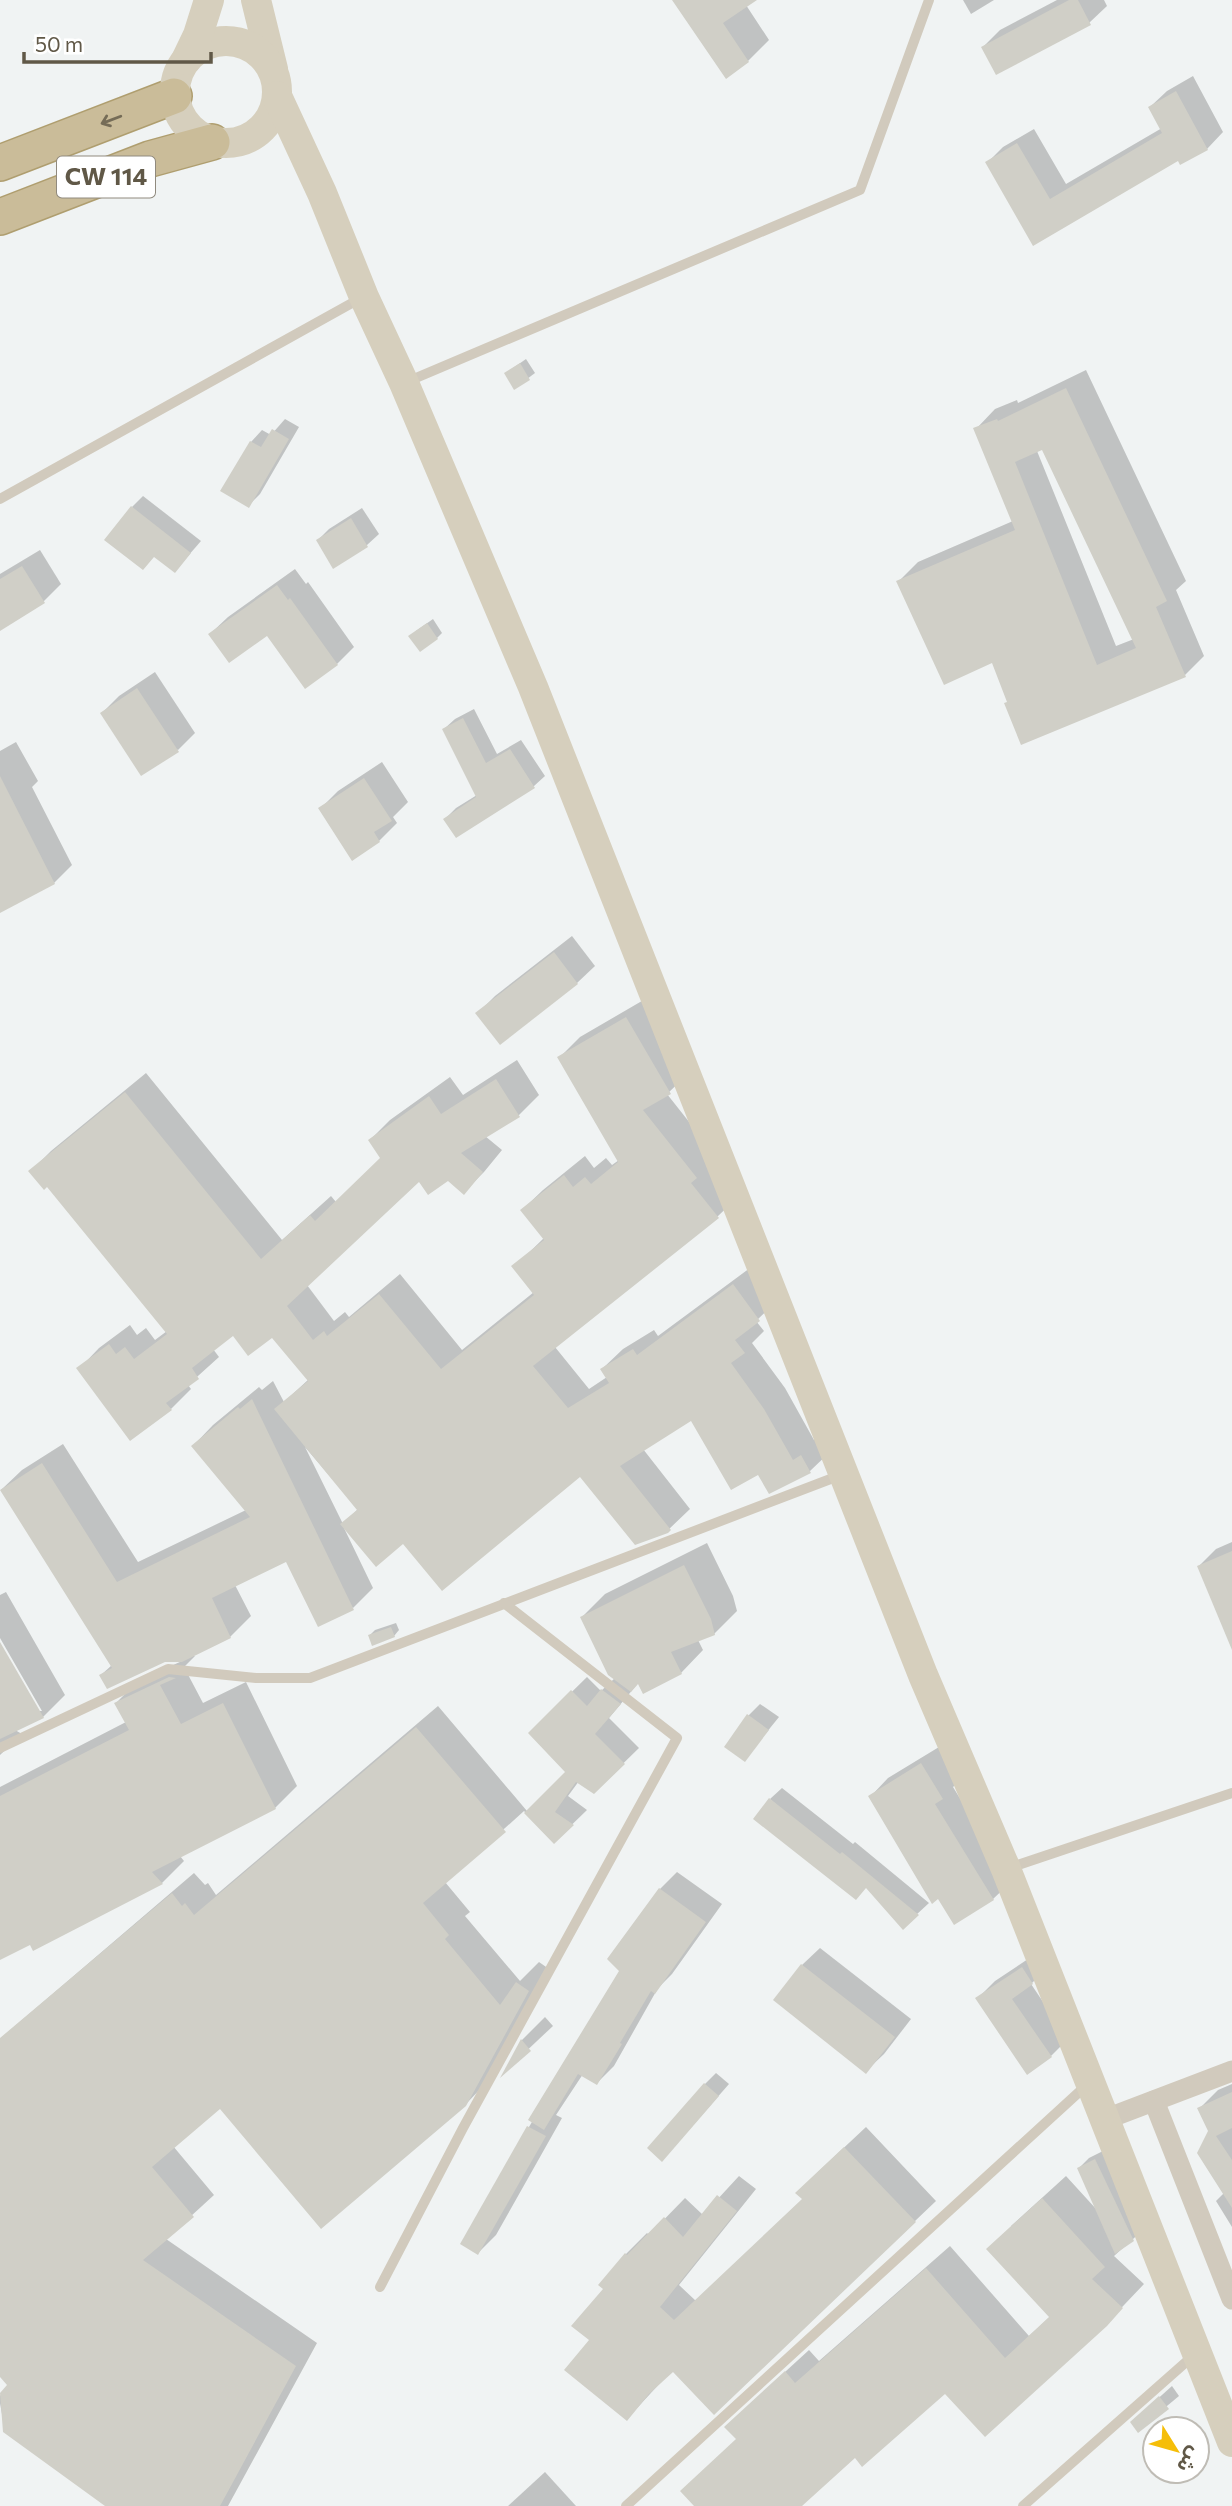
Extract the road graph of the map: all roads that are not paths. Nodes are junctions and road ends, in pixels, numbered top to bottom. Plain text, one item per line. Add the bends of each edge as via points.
1 (209, 0) edge
2 (256, 0) edge
3 (929, 0) edge
4 (186, 60) junction
5 (276, 85) junction
6 (174, 96) junction
7 (248, 138) junction
8 (212, 142) junction
9 (0, 163) edge
10 (322, 193) junction
11 (0, 217) edge
12 (364, 297) junction
13 (404, 383) junction
14 (0, 499) edge
15 (845, 1474) junction
16 (504, 1603) junction
17 (0, 1748) edge
18 (1232, 1793) edge
19 (1006, 1869) junction
20 (1232, 2071) edge
21 (1090, 2082) junction
22 (1154, 2101) junction
23 (1106, 2119) junction
24 (380, 2287) dead end
25 (1232, 2299) edge
26 (1196, 2353) junction
27 (1232, 2442) edge
28 (626, 2506) edge
29 (1023, 2506) edge

1 - 4 main road
2 - 5 main road
3 - 13 lane via 860,190
4 - 5 main road via 211,42 234,41 255,49 267,60
4 - 6 main road
5 - 7 main road via 269,121
5 - 10 main road
6 - 8 main road via 190,129
6 -> 9 highway, CW 114
7 - 8 main road
7 - 10 main road via 289,157
8 - 11 highway, CW 114 via 150,159
10 - 12 main road
12 - 13 main road
12 - 14 lane
13 - 15 main road via 533,687
15 - 16 lane
15 - 19 main road via 923,1675
16 - 17 lane via 310,1678 168,1669
16 - 24 lane via 677,1738
18 - 19 lane
19 - 21 main road
20 - 22 street
21 - 23 main road
21 - 28 lane
22 - 23 street
22 - 25 street
23 - 26 main road
26 - 27 main road
26 - 29 lane

